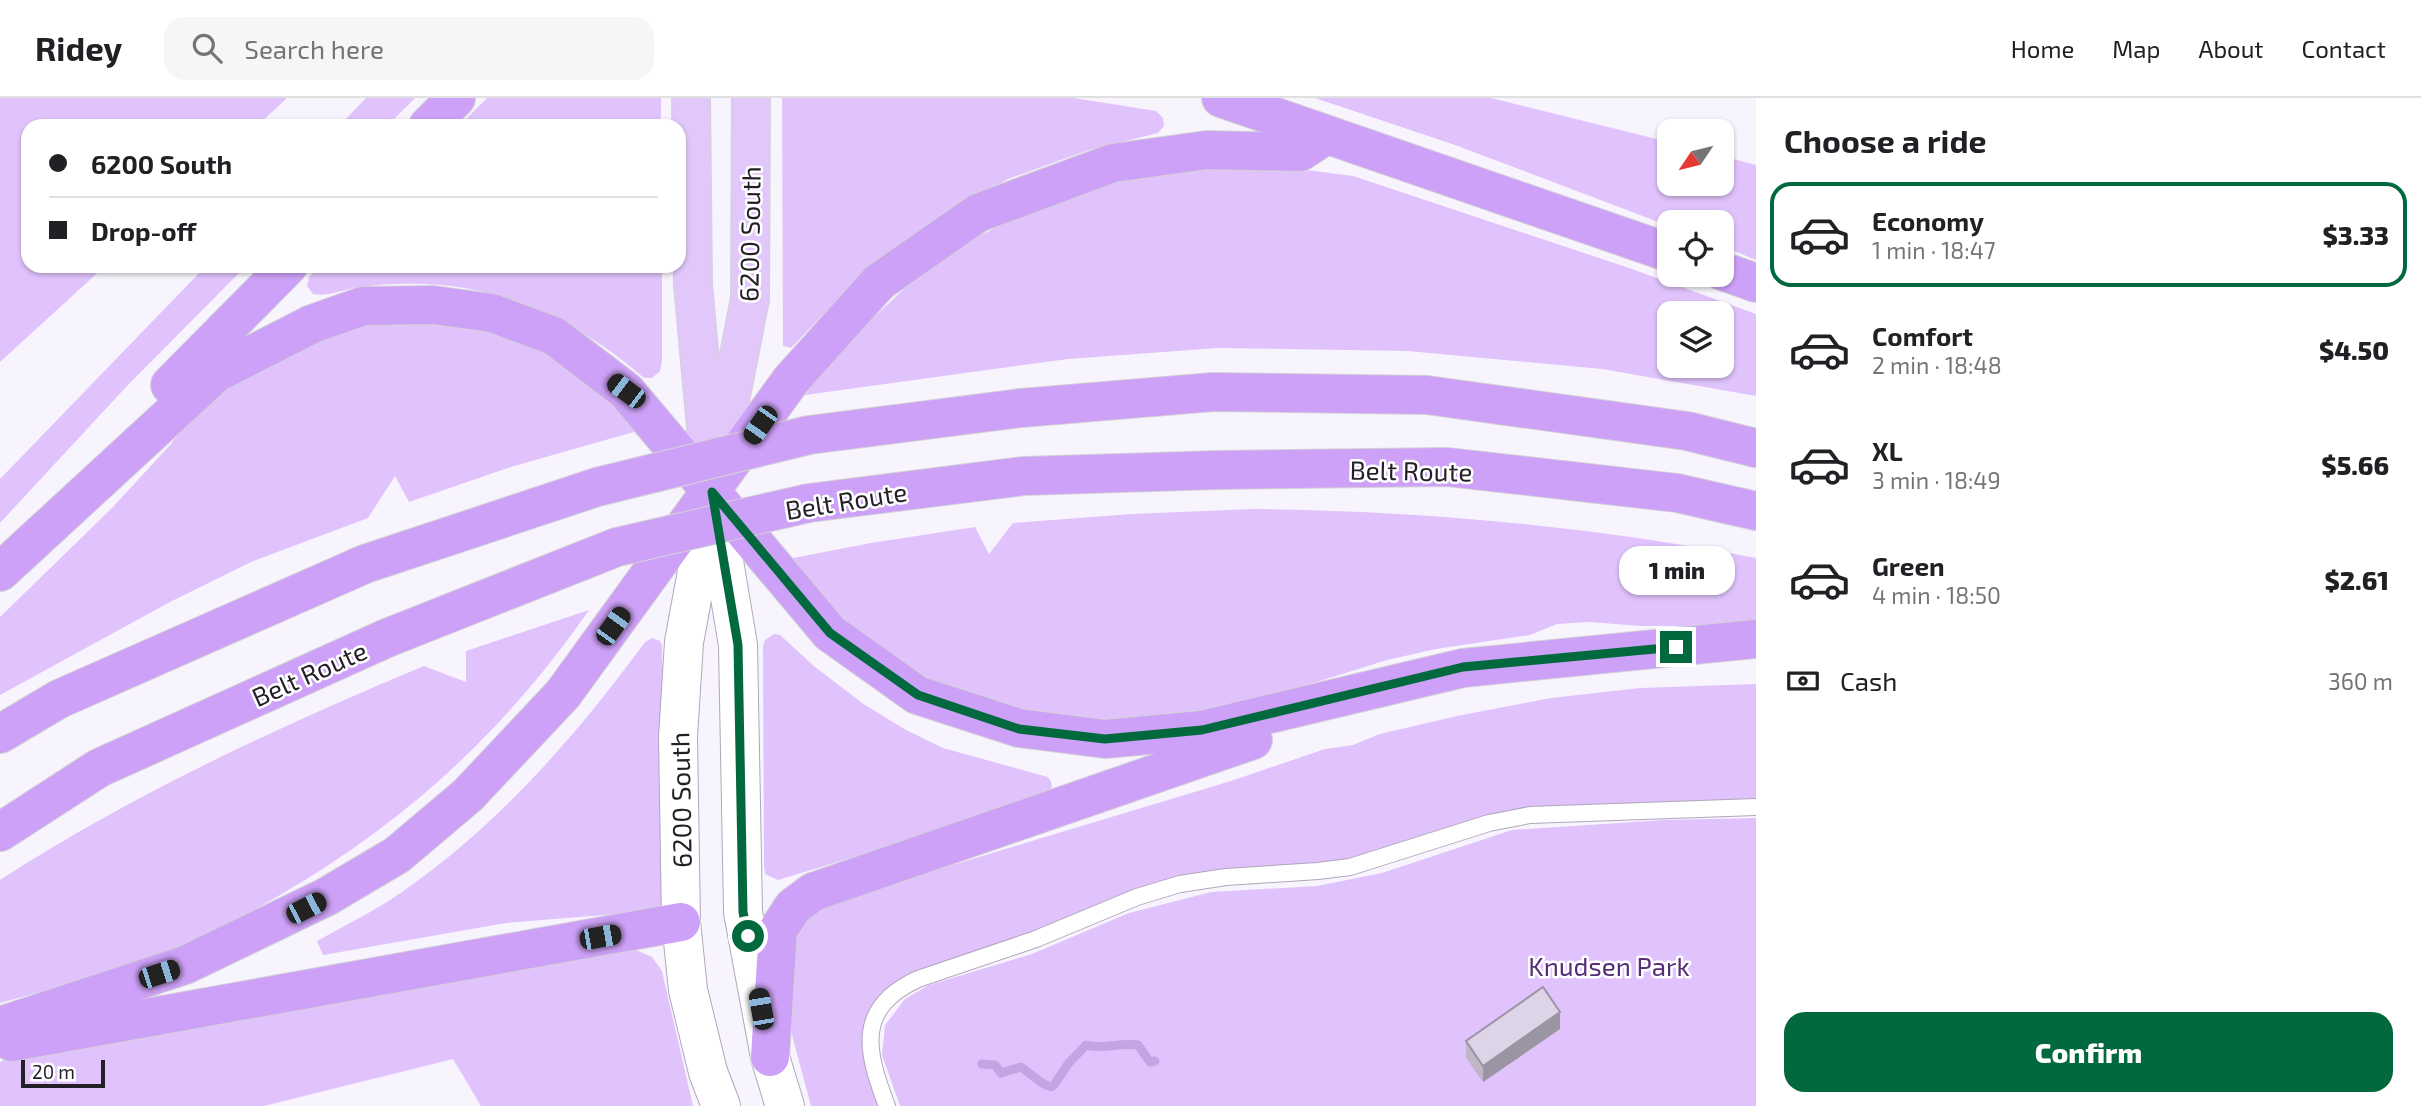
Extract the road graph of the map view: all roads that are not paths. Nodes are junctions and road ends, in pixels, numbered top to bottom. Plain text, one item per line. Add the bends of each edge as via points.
1 (456, 98) edge
2 (691, 98) edge
3 (751, 98) edge
4 (1220, 98) edge
5 (435, 119) edge
6 (1326, 135) junction
7 (1657, 249) edge
8 (281, 273) edge
9 (1734, 275) edge
10 (1756, 283) edge
11 (1756, 448) edge
12 (712, 492) junction
13 (1756, 511) edge
14 (37, 536) junction
15 (0, 572) edge
16 (1756, 639) edge
17 (1463, 667) junction
18 (0, 734) edge
19 (1756, 807) edge
20 (0, 832) edge
21 (681, 922) junction
22 (0, 1026) edge
23 (0, 1045) edge
24 (770, 1057) junction
25 (721, 1106) edge
26 (785, 1106) edge
27 (887, 1106) edge

1 - 5 highway
2 - 12 main road, 6200 South via 693,285
3 - 12 main road, 6200 South via 750,299
4 - 6 highway
6 - 7 highway
6 - 12 highway via 1300,152 1207,150 1113,163 978,213 879,282 792,380
8 - 14 highway via 174,380
9 - 10 highway
11 - 18 highway, bridge via 1687,431 1427,395 1213,392 1021,408 808,435 597,487 365,564 59,699
12 - 14 highway via 626,391 554,336 492,313 433,306 363,306 312,324 216,373
12 - 17 highway via 830,633 918,695 1019,729 1105,739 1202,730
12 - 21 main road, 6200 South via 683,655 678,737
12 - 22 highway via 563,694 468,795 397,855 326,897 185,965
12 - 24 main road, 6200 South via 738,645 743,912
13 - 20 highway, Belt Route, bridge via 1676,493 1447,467 1024,476 809,503 617,547 387,638 99,768
14 - 15 highway
16 - 17 highway
17 - 24 highway via 813,892 793,907 779,930
19 - 27 lane via 1530,815 1489,823 1350,867 1226,877 1137,897 900,988 875,1016 869,1036
21 - 23 highway
21 - 25 main road, 6200 South via 688,990
24 - 26 main road, 6200 South

